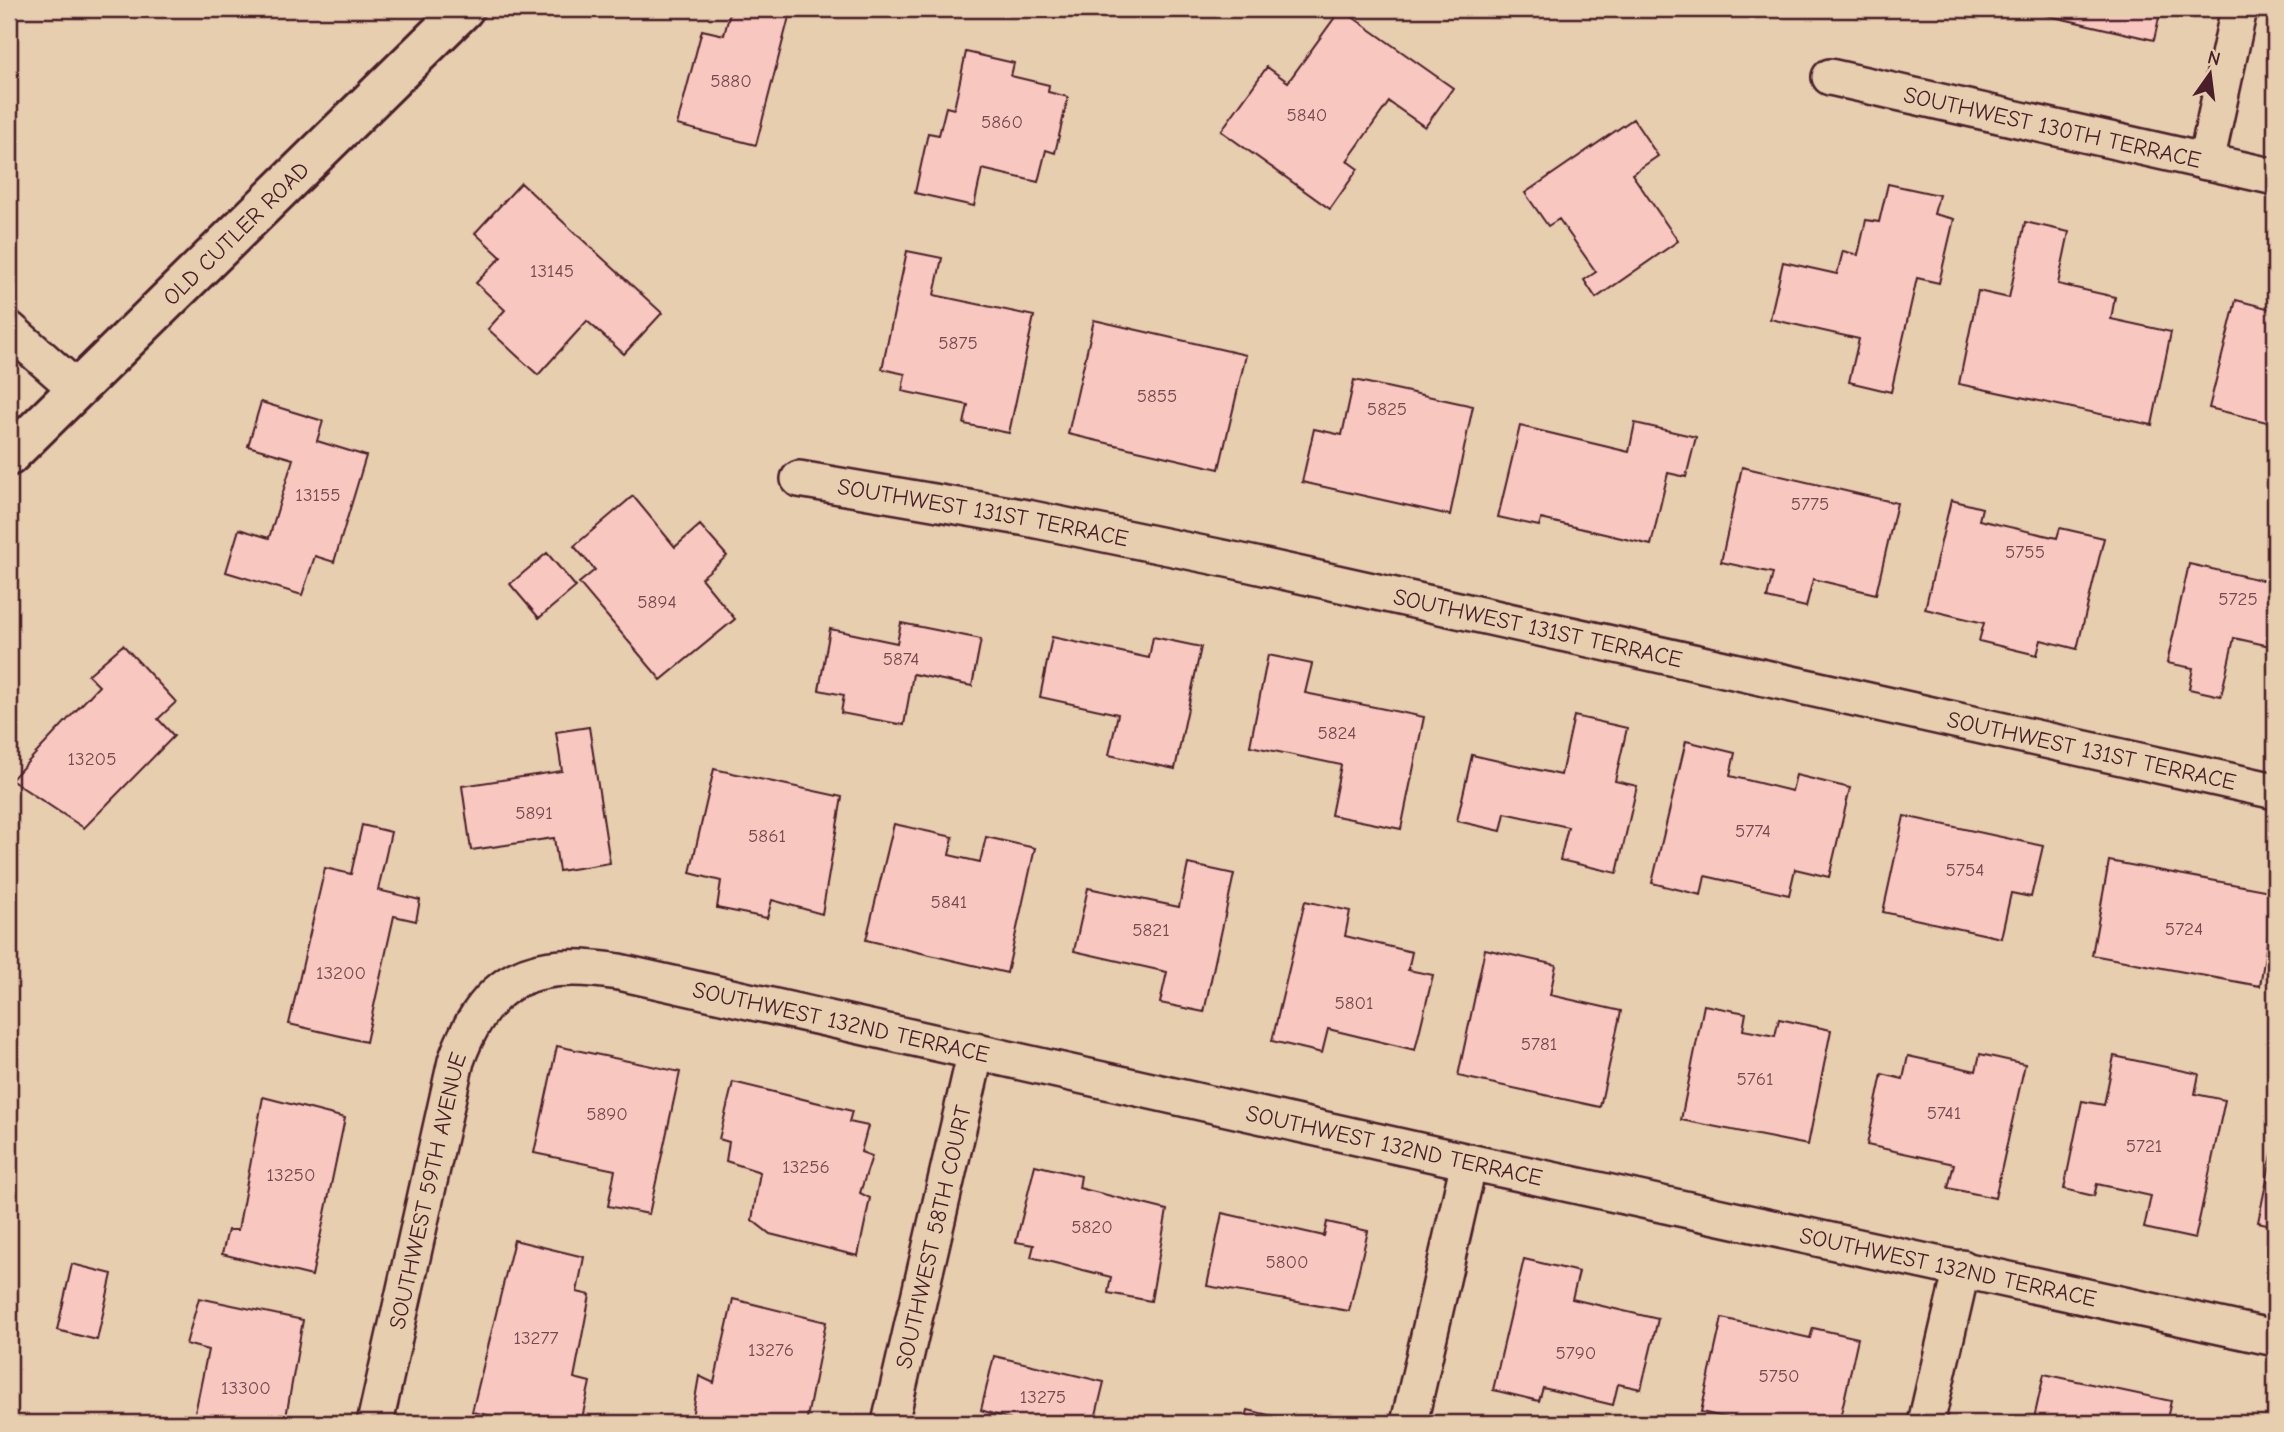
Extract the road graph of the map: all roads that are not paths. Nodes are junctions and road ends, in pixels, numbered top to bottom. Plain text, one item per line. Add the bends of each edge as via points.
1 (464, 9) edge
2 (2239, 9) edge
3 (1829, 77) dead end
4 (2206, 162) junction
5 (2275, 177) edge
6 (9, 328) edge
7 (78, 390) junction
8 (9, 456) edge
9 (799, 479) dead end
10 (2275, 791) edge
11 (516, 979) joint
12 (976, 1051) junction
13 (1469, 1162) junction
14 (1962, 1268) junction
15 (2275, 1338) edge
16 (375, 1423) edge
17 (890, 1423) edge
18 (1409, 1423) edge
19 (1926, 1423) edge

1 - 7 main road, OLD CUTLER ROAD
2 - 4 street
3 - 4 street, SOUTHWEST 130TH TERRACE
4 - 5 street, SOUTHWEST 130TH TERRACE
6 - 7 street
7 - 8 main road, OLD CUTLER ROAD
9 - 10 street, SOUTHWEST 131ST TERRACE via 1237,561
11 - 12 street, SOUTHWEST 132ND TERRACE via 543,969 595,968
11 - 16 street, SOUTHWEST 59TH AVENUE via 478,1013 456,1061
12 - 13 street, SOUTHWEST 132ND TERRACE
12 - 17 street, SOUTHWEST 58TH COURT
13 - 14 street, SOUTHWEST 132ND TERRACE
13 - 18 street
14 - 15 street, SOUTHWEST 132ND TERRACE
14 - 19 street

